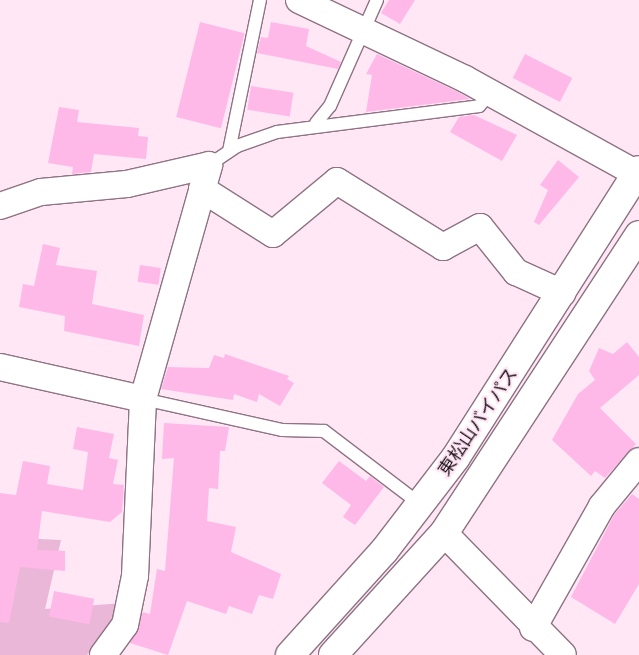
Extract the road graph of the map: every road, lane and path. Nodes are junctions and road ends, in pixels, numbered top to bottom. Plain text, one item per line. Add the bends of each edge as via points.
1 (260, 0) edge
2 (298, 0) edge
3 (377, 0) edge
4 (361, 26) junction
5 (492, 94) junction
6 (316, 123) junction
7 (213, 168) junction
8 (638, 173) edge
9 (0, 206) edge
10 (639, 235) edge
11 (562, 293) junction
12 (0, 367) edge
13 (143, 399) junction
14 (637, 470) edge
15 (421, 505) junction
16 (444, 533) junction
17 (533, 628) junction
18 (103, 655) edge
19 (290, 655) edge
20 (333, 655) edge
21 (563, 655) edge

1 - 7 lane
2 - 4 street
3 - 4 lane
4 - 5 street
4 - 6 lane via 330,106
5 - 6 lane via 479,106
5 - 8 street
6 - 7 lane via 276,132
7 - 9 street via 127,184 41,192
7 - 11 street via 273,234 337,181 443,248 480,227 516,272
7 - 13 street
8 - 11 highway, 東松山バイパス
10 - 16 highway, 東松山バイパス
11 - 15 highway, 東松山バイパス
12 - 13 street
13 - 15 lane via 282,430 324,431
13 - 18 street via 135,576 125,625
14 - 17 street via 602,506
15 - 19 highway, 東松山バイパス
16 - 17 street
16 - 20 highway, 東松山バイパス
17 - 21 street

